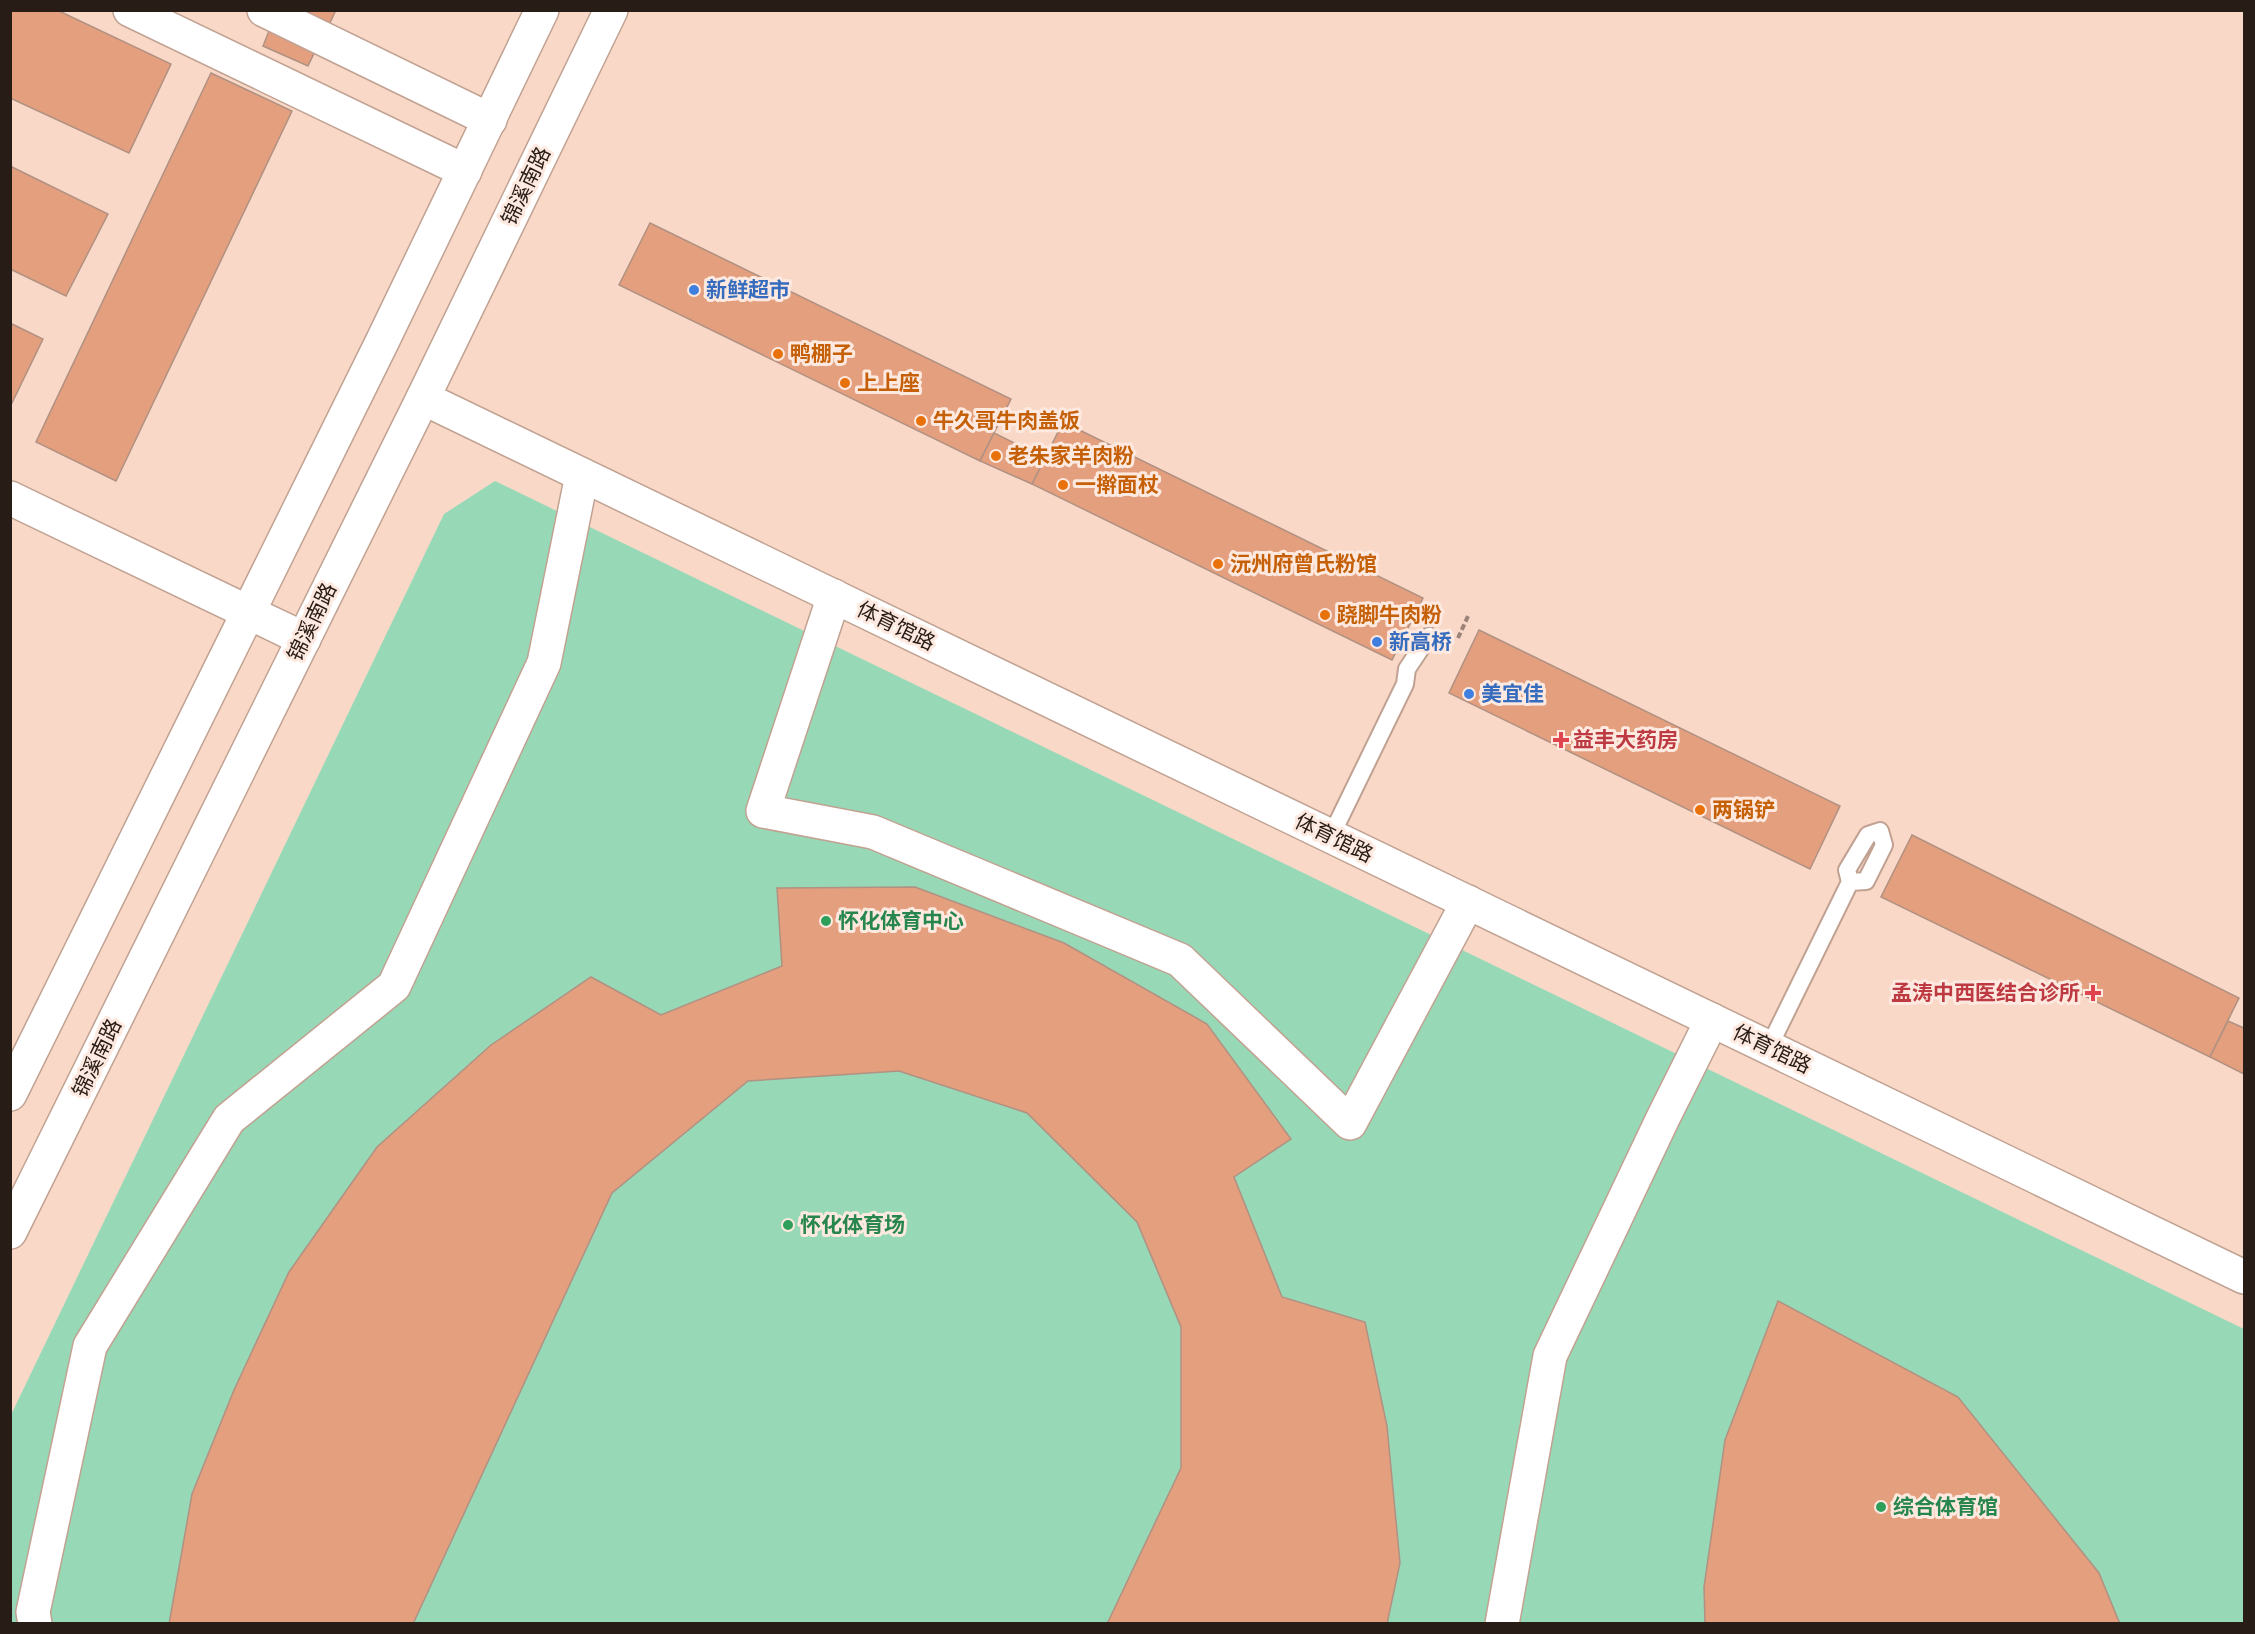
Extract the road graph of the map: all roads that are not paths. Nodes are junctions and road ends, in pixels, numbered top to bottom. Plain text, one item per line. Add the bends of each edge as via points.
1 (130, 10) edge
2 (264, 10) edge
3 (542, 10) edge
4 (610, 10) edge
5 (490, 120) junction
6 (465, 171) junction
7 (423, 398) junction
8 (582, 475) junction
9 (10, 498) edge
10 (834, 596) junction
11 (249, 612) junction
12 (304, 639) junction
13 (1405, 684) dead end
14 (1331, 836) junction
15 (1850, 882) dead end
16 (1468, 902) junction
17 (1712, 1020) junction
18 (1768, 1047) junction
19 (10, 1094) edge
20 (10, 1232) edge
21 (2244, 1277) edge
22 (1508, 1591) junction
23 (35, 1623) edge
24 (1502, 1623) edge
25 (1518, 1623) edge

1 - 6 street
2 - 5 street
3 - 5 street
4 - 7 street, 锦溪南路
5 - 6 street
6 - 11 street
7 - 8 street, 体育馆路
7 - 12 street, 锦溪南路
8 - 10 street, 体育馆路
8 - 23 street via 544,663 394,986 229,1119 90,1346 33,1612
9 - 11 street
10 - 14 street, 体育馆路
10 - 16 street via 763,811 873,832 1180,960 1350,1123
11 - 12 street
11 - 19 street
12 - 20 street, 锦溪南路
13 - 14 lane
14 - 16 street, 体育馆路
15 - 18 lane
16 - 17 street, 体育馆路
17 - 18 street, 体育馆路
17 - 22 street via 1550,1356
18 - 21 street, 体育馆路
22 - 24 street
22 - 25 street

